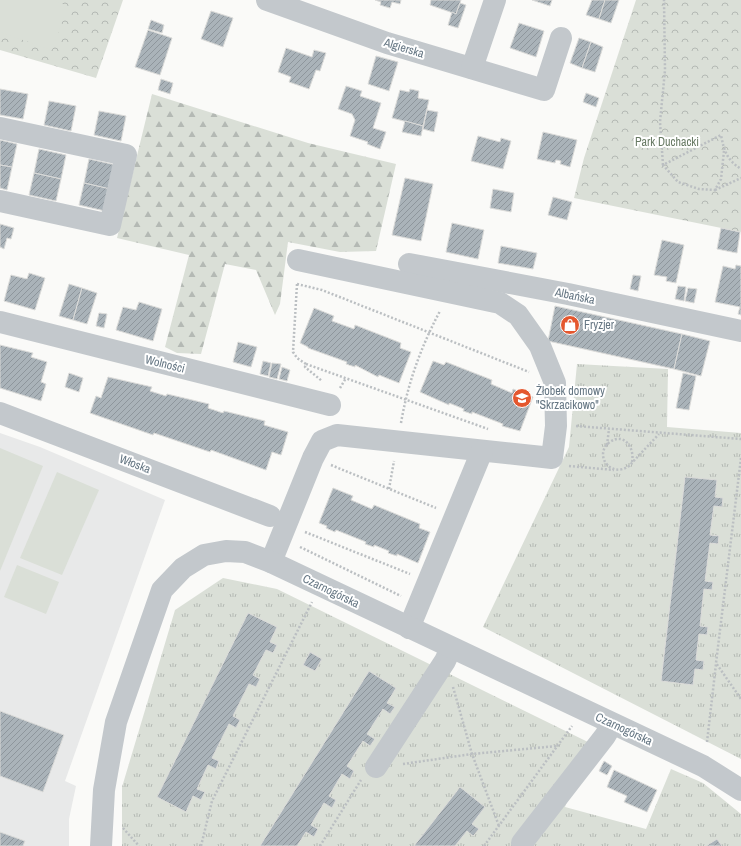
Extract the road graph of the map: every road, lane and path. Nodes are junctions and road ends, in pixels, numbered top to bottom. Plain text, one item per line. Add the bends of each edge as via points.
1 (267, 0) edge
2 (495, 0) edge
3 (664, 0) edge
4 (561, 38) dead end
5 (472, 68) junction
6 (0, 128) edge
7 (724, 151) junction
8 (663, 165) junction
9 (741, 169) edge
10 (741, 178) edge
11 (715, 190) junction
12 (0, 201) edge
13 (298, 260) joint
14 (409, 264) dead end
15 (297, 284) junction
16 (450, 291) junction
17 (0, 322) edge
18 (741, 331) edge
19 (429, 332) junction
20 (306, 364) junction
21 (346, 378) junction
22 (555, 383) junction
23 (342, 386) dead end
24 (405, 399) junction
25 (330, 405) joint
26 (0, 413) edge
27 (556, 426) junction
28 (609, 429) junction
29 (492, 431) dead end
30 (660, 434) junction
31 (741, 438) edge
32 (397, 442) junction
33 (607, 446) junction
34 (482, 451) junction
35 (313, 458) junction
36 (552, 458) junction
37 (741, 458) edge
38 (632, 462) junction
39 (614, 470) junction
40 (389, 488) junction
41 (456, 516) junction
42 (279, 526) junction
43 (271, 562) junction
44 (403, 571) dead end
45 (314, 598) dead end
46 (420, 605) junction
47 (409, 628) junction
48 (448, 654) junction
49 (716, 663) junction
50 (741, 699) edge
51 (576, 722) dead end
52 (612, 724) junction
53 (707, 742) dead end
54 (558, 746) junction
55 (472, 754) junction
56 (376, 767) junction
57 (741, 790) edge
58 (119, 823) dead end
59 (500, 827) junction
60 (522, 843) dead end
61 (101, 846) edge
62 (139, 846) edge
63 (201, 846) edge
64 (320, 846) edge
65 (484, 846) edge

1 - 5 street, Algierska via 387,43
2 - 5 street
3 - 8 path via 664,70 660,122
4 - 5 street, Algierska via 544,90
6 - 12 street via 126,155 110,225
7 - 8 path via 721,135
7 - 9 path via 731,163
7 - 11 path via 721,179
8 - 11 path via 678,182 699,190
10 - 11 path
13 - 15 path
13 - 16 street
14 - 18 street, Albańska via 568,294
15 - 19 path via 322,290
15 - 20 path via 294,352 297,358
16 - 19 path
16 - 22 street via 500,303 518,316 540,346
17 - 25 street, Wolności
19 - 22 path
19 - 24 path via 418,355
20 - 21 path
20 - 25 path via 305,367 335,392
21 - 23 path
21 - 24 path
22 - 27 street
24 - 29 path
24 - 32 path
26 - 42 street, Włoska
27 - 28 path
27 - 36 street
28 - 30 path
28 - 33 path
30 - 31 path
30 - 38 path
32 - 34 street
32 - 35 street via 337,435 322,441
32 - 40 path
33 - 38 path via 615,440 628,443 634,456
33 - 39 path via 603,454 604,461
34 - 36 street
34 - 41 street
35 - 40 path
35 - 42 street
36 - 39 path via 563,465
37 - 49 path
38 - 39 path via 624,469
40 - 41 path
41 - 46 street
42 - 43 street
42 - 44 path
42 - 46 path
43 - 47 street, Czarnogórska
43 - 61 street, Czarnogórska via 245,552 204,554 183,568 162,590 116,722 104,790
45 - 63 path via 212,801
46 - 47 street
47 - 48 street, Czarnogórska
48 - 52 street, Czarnogórska
48 - 55 path
48 - 56 street
49 - 50 path
49 - 53 path
51 - 54 path
52 - 57 street, Czarnogórska via 703,766
52 - 60 street
54 - 55 path
54 - 59 path
55 - 56 path
55 - 59 path
56 - 64 path via 361,780
58 - 62 path
59 - 65 path

